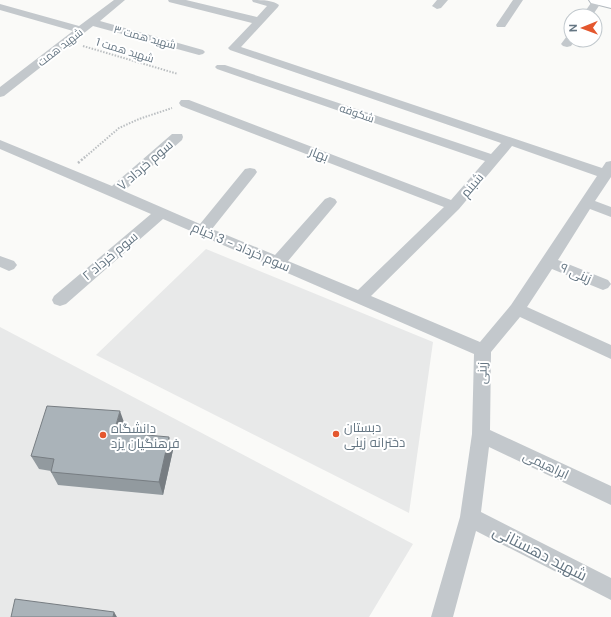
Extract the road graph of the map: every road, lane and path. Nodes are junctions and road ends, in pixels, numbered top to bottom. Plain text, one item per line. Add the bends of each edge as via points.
1 (120, 0) edge
2 (173, 0) edge
3 (257, 0) edge
4 (518, 0) edge
5 (597, 0) edge
6 (611, 4) edge
7 (0, 6) edge
8 (258, 21) junction
9 (92, 22) junction
10 (501, 25) dead end
11 (81, 30) junction
12 (68, 41) junction
13 (199, 52) dead end
14 (221, 67) dead end
15 (178, 74) dead end
16 (0, 93) edge
17 (185, 103) joint
18 (177, 137) dead end
19 (509, 141) junction
20 (0, 144) edge
21 (494, 159) junction
22 (608, 170) edge
23 (250, 172) dead end
24 (67, 173) junction
25 (114, 193) junction
26 (330, 202) dead end
27 (588, 203) junction
28 (454, 206) junction
29 (611, 212) edge
30 (161, 213) junction
31 (202, 231) junction
32 (549, 262) junction
33 (277, 263) junction
34 (603, 284) dead end
35 (359, 298) junction
36 (60, 300) dead end
37 (516, 309) junction
38 (483, 350) junction
39 (611, 352) edge
40 (481, 434) junction
41 (611, 496) edge
42 (470, 517) junction
43 (611, 589) edge
44 (442, 617) edge

1 - 9 street, شهید همت
2 - 8 street
3 - 8 street via 274,6
4 - 10 street
5 - 6 street
7 - 11 street
8 - 19 street via 234,48
9 - 11 street, شهید همت
9 - 13 street, شهید همت ۳
11 - 12 street, شهید همت
12 - 15 path, شهید همت 1
12 - 16 street, شهید همت
14 - 21 street, شکوفه
17 - 24 path via 119,128
17 - 28 street, بهار
18 - 25 street, سوم خرداد ۷
19 - 21 street, شبنم
19 - 22 street
20 - 24 street, سوم خرداد - 3 خیام
21 - 28 street, شبنم
22 - 27 street, زینی
23 - 31 street
24 - 25 street, سوم خرداد - 3 خیام
25 - 30 street, سوم خرداد - 3 خیام
26 - 33 street
27 - 29 street
27 - 32 street, زینی
28 - 35 street, شبنم
30 - 31 street, سوم خرداد - 3 خیام
30 - 36 street, سوم خرداد ۲
31 - 33 street, سوم خرداد - 3 خیام
32 - 34 street, زینی ۹
32 - 37 street, زینی
33 - 35 street, سوم خرداد - 3 خیام
35 - 38 street, سوم خرداد - 3 خیام
37 - 38 street, زینی
37 - 39 street
38 - 40 street, زینی
40 - 41 street, ابراهیمی
40 - 42 street, زینی
42 - 43 street, شهید دهستانی
42 - 44 street, زینی

